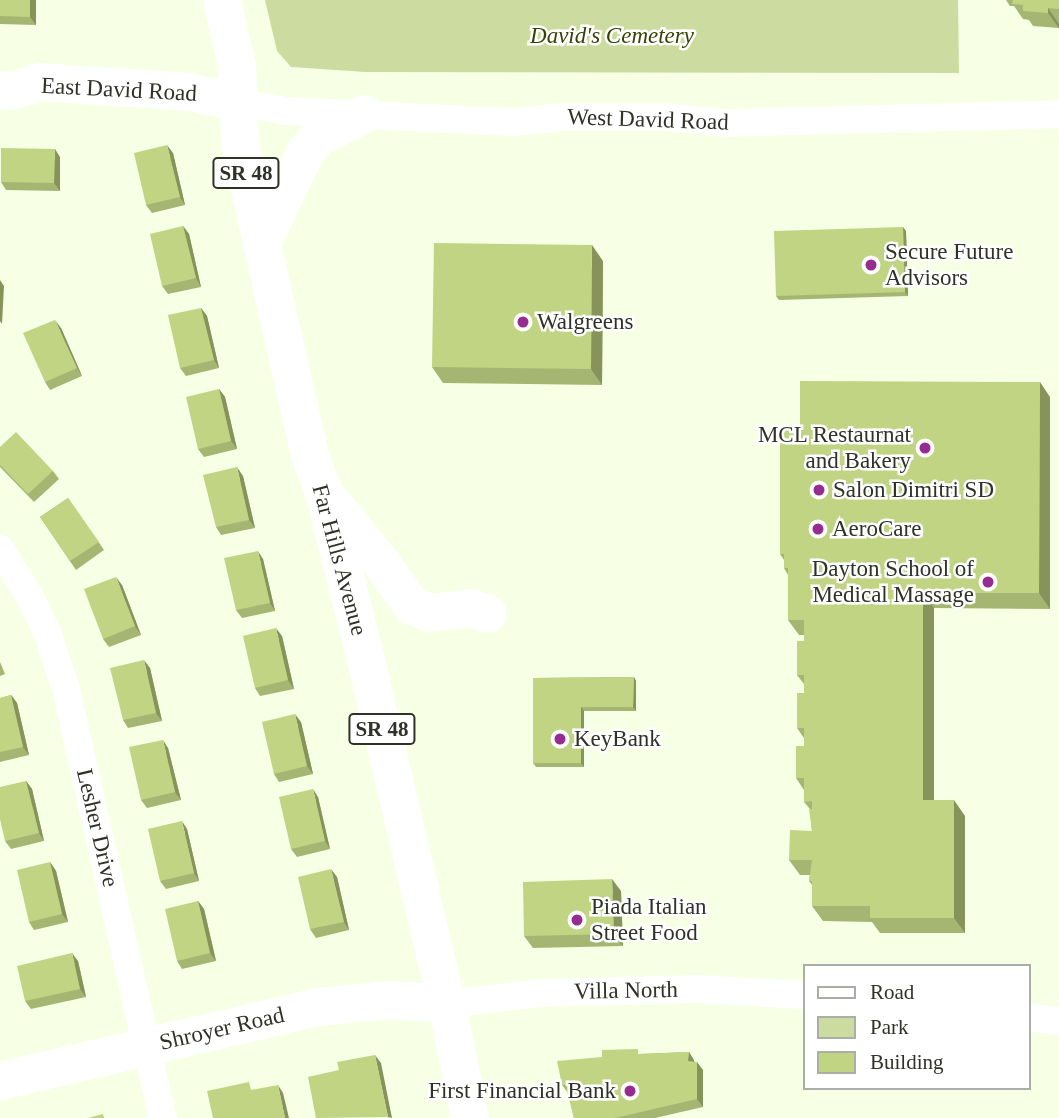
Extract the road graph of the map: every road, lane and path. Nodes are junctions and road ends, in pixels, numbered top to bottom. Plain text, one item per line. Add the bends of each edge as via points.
1 (222, 0) edge
2 (0, 90) edge
3 (239, 102) junction
4 (365, 114) junction
5 (1059, 114) edge
6 (262, 244) junction
7 (324, 492) junction
8 (0, 549) edge
9 (488, 614) dead end
10 (804, 995) edge
11 (447, 1004) junction
12 (1031, 1017) edge
13 (1059, 1021) edge
14 (147, 1046) junction
15 (0, 1081) edge
16 (163, 1118) edge
17 (470, 1118) edge

1 - 3 main road, Far Hills Avenue / SR 48 via 237,66
2 - 3 main road, East David Road via 40,82 189,92
3 - 4 street, West David Road via 286,111
3 - 6 main road, Far Hills Avenue / SR 48 via 240,142
4 - 5 street, West David Road via 515,122 667,117 726,123
4 - 6 main road via 319,137 305,153
6 - 7 main road, Far Hills Avenue / SR 48 via 310,456
7 - 9 main road via 407,602 424,612 471,608
7 - 11 main road, Far Hills Avenue / SR 48
8 - 14 street, Lesher Drive via 47,632 66,689
10 - 11 street, Villa North via 697,989 541,993
11 - 14 main road, Shroyer Road via 391,1000 332,1004
11 - 17 main road, Far Hills Avenue / SR 48
12 - 13 street
14 - 15 main road, Shroyer Road
14 - 16 street, Lesher Drive

